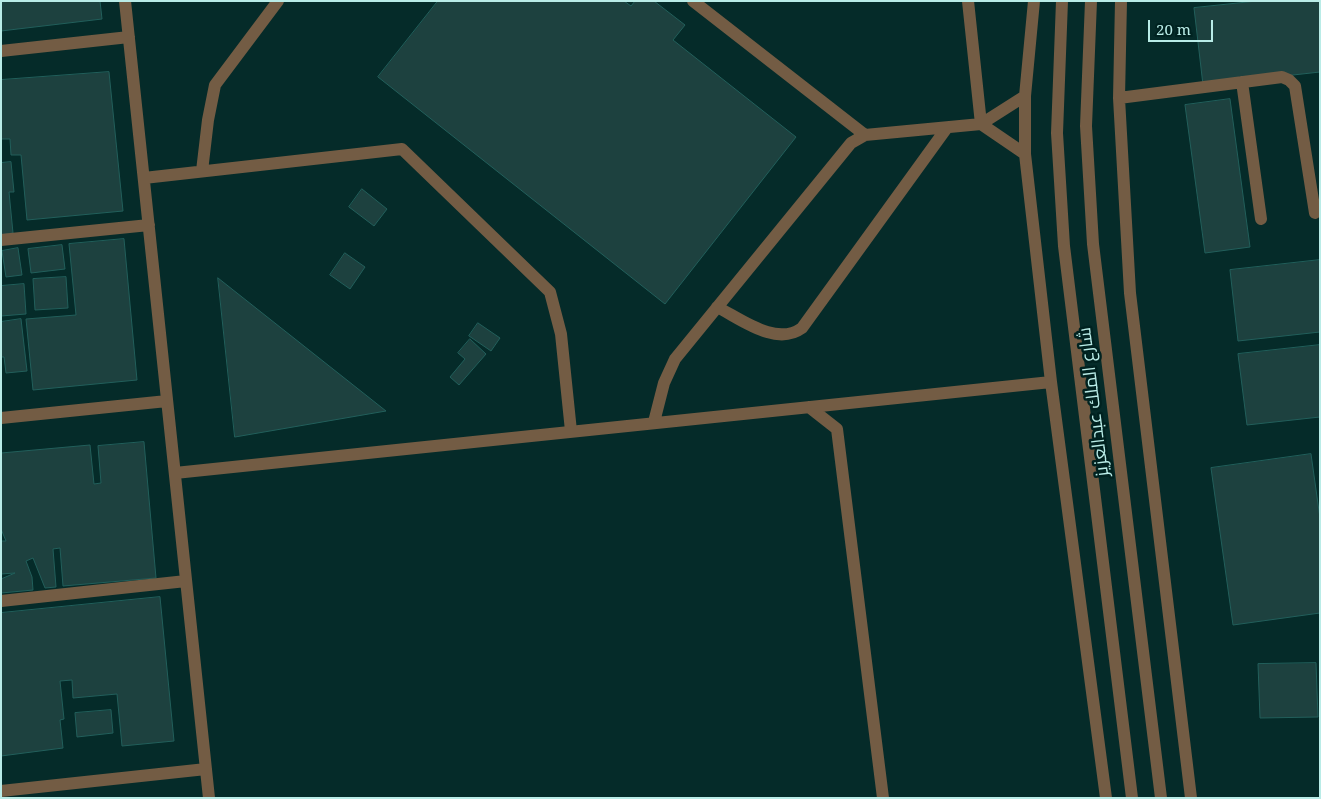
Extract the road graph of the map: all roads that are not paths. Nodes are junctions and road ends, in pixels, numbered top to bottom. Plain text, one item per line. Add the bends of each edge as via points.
1 (125, 1) edge
2 (278, 1) edge
3 (694, 1) edge
4 (968, 1) edge
5 (1034, 1) edge
6 (1062, 1) edge
7 (1091, 1) edge
8 (1121, 1) edge
9 (129, 37) junction
10 (1, 51) edge
11 (1242, 82) junction
12 (1025, 96) junction
13 (1119, 98) junction
14 (980, 124) junction
15 (946, 129) junction
16 (865, 135) junction
17 (1025, 154) junction
18 (202, 171) junction
19 (144, 178) junction
20 (1315, 214) dead end
21 (1261, 220) dead end
22 (149, 225) junction
23 (1, 240) edge
24 (717, 307) junction
25 (1051, 382) junction
26 (167, 401) junction
27 (809, 407) junction
28 (1, 418) edge
29 (654, 422) junction
30 (571, 431) junction
31 (175, 473) junction
32 (186, 581) junction
33 (1, 601) edge
34 (206, 769) junction
35 (1, 791) edge
36 (209, 798) edge
37 (883, 798) edge
38 (1106, 798) edge
39 (1132, 798) edge
40 (1161, 798) edge
41 (1191, 798) edge

1 - 9 street
2 - 18 street via 215,85
3 - 16 street
4 - 14 street
5 - 12 street
6 - 39 street, شارع الملك عبدالعزيز via 1057,133 1064,246
7 - 40 street, شارع الملك عبدالعزيز via 1086,126 1093,244
8 - 13 street
9 - 10 street
9 - 19 street
11 - 13 street
11 - 20 street via 1282,77 1295,86
11 - 21 street
12 - 14 street
12 - 17 street
13 - 41 street via 1130,293
14 - 15 street
14 - 17 street
15 - 16 street
15 - 24 street via 802,328 790,334 776,335
16 - 24 street via 851,143
17 - 25 street
18 - 19 street
18 - 30 street via 402,149 550,292 561,334
19 - 22 street
22 - 23 street
22 - 26 street
24 - 29 street via 675,359 664,383
25 - 27 street
25 - 38 street
26 - 28 street
26 - 31 street
27 - 29 street
27 - 37 street via 837,430
29 - 30 street
30 - 31 street
31 - 32 street
32 - 33 street
32 - 34 street
34 - 35 street
34 - 36 street

